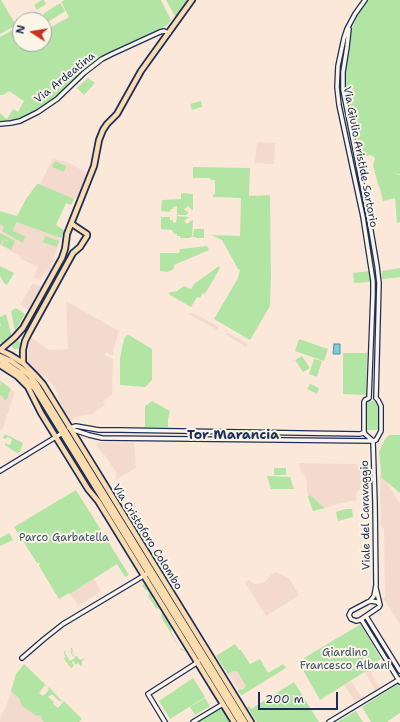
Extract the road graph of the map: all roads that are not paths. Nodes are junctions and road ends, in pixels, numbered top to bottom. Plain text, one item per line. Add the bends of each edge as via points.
1 (365, 0) edge
2 (190, 2) edge
3 (349, 26) junction
4 (169, 33) junction
5 (0, 124) edge
6 (72, 224) junction
7 (0, 350) edge
8 (0, 356) edge
9 (0, 360) edge
10 (23, 364) junction
11 (0, 365) edge
12 (34, 374) junction
13 (37, 385) junction
14 (44, 399) junction
15 (55, 404) junction
16 (40, 411) junction
17 (66, 431) junction
18 (364, 431) junction
19 (56, 437) junction
20 (373, 442) junction
21 (76, 469) junction
22 (0, 471) edge
23 (88, 474) junction
24 (98, 475) junction
25 (99, 486) junction
26 (111, 496) junction
27 (112, 507) junction
28 (114, 518) junction
29 (115, 528) junction
30 (150, 573) junction
31 (376, 587) junction
32 (154, 593) junction
33 (163, 598) junction
34 (370, 601) junction
35 (380, 605) junction
36 (366, 616) junction
37 (361, 619) junction
38 (178, 621) junction
39 (175, 627) junction
40 (194, 630) junction
41 (194, 639) junction
42 (22, 658) dead end
43 (203, 658) junction
44 (400, 671) edge
45 (400, 680) edge
46 (230, 688) junction
47 (228, 703) junction
48 (165, 722) edge
49 (193, 722) edge
50 (234, 722) edge
51 (240, 722) edge
52 (245, 722) edge
53 (251, 722) edge
54 (329, 722) edge

1 - 3 street, Via Giulio Aristide Sartorio
2 - 4 main road
3 - 18 street, Via Giulio Aristide Sartorio via 341,52 337,87 373,284 369,398 364,401
3 - 20 street, Via Giulio Aristide Sartorio via 343,90 379,283 376,398 381,406 381,431
4 - 5 street, Via Ardeatina via 160,32 107,56 38,112 20,121
4 - 6 main road via 138,75 116,116 102,132 97,157
6 - 7 main road via 62,258 24,326
6 - 10 main road via 87,235 86,238 73,253 28,336 23,350
7 - 10 main road, Via Cristoforo Colombo
8 - 13 main road, Via Cristoforo Colombo via 20,368
9 - 14 main road, Via Cristoforo Colombo via 23,376
10 - 12 main road, Via Cristoforo Colombo
11 - 16 main road, Via Cristoforo Colombo via 25,384
12 - 13 main road
12 - 15 main road, Via Cristoforo Colombo
13 - 14 main road, Via Cristoforo Colombo
14 - 15 main road
14 - 16 main road
14 - 17 main road, Via Cristoforo Colombo
15 - 17 main road, Via Cristoforo Colombo
16 - 19 main road, Via Cristoforo Colombo
17 - 18 street via 76,426 99,430 360,434
17 - 19 street
17 - 20 street via 114,438
17 - 23 main road, Via Cristoforo Colombo
17 - 24 main road, Via Cristoforo Colombo
17 - 25 main road, Via Cristoforo Colombo
18 - 20 street
19 - 21 main road, Via Cristoforo Colombo
19 - 22 street
20 - 31 street, Viale del Caravaggio
21 - 23 main road
21 - 29 main road, Via Cristoforo Colombo
23 - 28 main road, Via Cristoforo Colombo
24 - 25 main road
24 - 26 main road, Via Cristoforo Colombo
25 - 27 main road, Via Cristoforo Colombo
26 - 27 main road
26 - 30 main road, Via Cristoforo Colombo
27 - 30 main road, Via Cristoforo Colombo
28 - 29 main road
28 - 30 main road, Via Cristoforo Colombo
29 - 30 main road, Via Cristoforo Colombo
30 - 32 main road, Via Cristoforo Colombo
30 - 33 main road, Via Cristoforo Colombo
30 - 40 main road, Via Cristoforo Colombo
30 - 41 main road, Via Cristoforo Colombo
30 - 42 street via 63,624
31 - 34 street, Viale del Caravaggio
31 - 35 street, Viale del Caravaggio
32 - 33 main road
32 - 39 main road, Via Cristoforo Colombo
33 - 38 main road, Via Cristoforo Colombo
34 - 35 street
34 - 37 street via 349,613 353,620
35 - 36 street
36 - 37 street
36 - 44 street
37 - 45 street
38 - 39 main road
38 - 43 main road, Via Cristoforo Colombo
39 - 43 main road, Via Cristoforo Colombo
40 - 41 main road
40 - 43 main road, Via Cristoforo Colombo
41 - 43 main road, Via Cristoforo Colombo
43 - 46 main road, Via Cristoforo Colombo
43 - 47 main road, Via Cristoforo Colombo
43 - 47 main road, Via Cristoforo Colombo via 218,695
43 - 48 street via 148,694
45 - 54 street
46 - 47 main road
46 - 53 main road, Via Cristoforo Colombo
47 - 49 street
47 - 50 main road, Via Cristoforo Colombo
47 - 51 main road, Via Cristoforo Colombo
47 - 52 main road, Via Cristoforo Colombo

